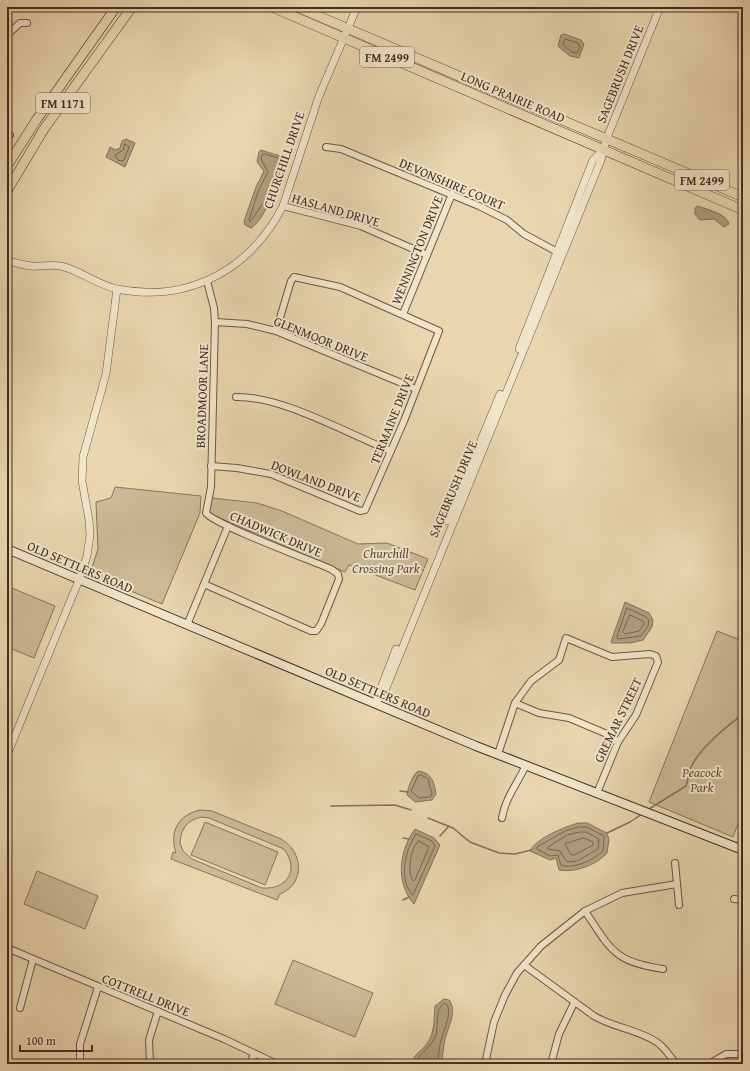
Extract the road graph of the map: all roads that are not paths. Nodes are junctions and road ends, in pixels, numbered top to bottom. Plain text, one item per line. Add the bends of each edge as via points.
1 (116, 7) edge
2 (132, 7) edge
3 (272, 7) edge
4 (297, 7) edge
5 (357, 7) edge
6 (660, 7) edge
7 (27, 23) dead end
8 (348, 29) junction
9 (7, 34) edge
10 (344, 38) junction
11 (78, 64) junction
12 (87, 70) junction
13 (481, 86) junction
14 (476, 95) junction
15 (606, 140) junction
16 (326, 147) dead end
17 (603, 150) junction
18 (7, 166) edge
19 (7, 191) edge
20 (452, 194) junction
21 (743, 197) edge
22 (577, 202) junction
23 (283, 206) junction
24 (743, 210) edge
25 (574, 224) junction
26 (560, 253) junction
27 (427, 255) junction
28 (7, 261) edge
29 (207, 281) junction
30 (117, 289) junction
31 (403, 314) junction
32 (215, 322) junction
33 (276, 331) junction
34 (416, 389) junction
35 (236, 397) dead end
36 (391, 451) junction
37 (211, 466) junction
38 (365, 510) joint
39 (206, 513) joint
40 (228, 526) junction
41 (7, 549) edge
42 (79, 580) junction
43 (204, 584) junction
44 (187, 625) junction
45 (375, 703) junction
46 (515, 703) junction
47 (618, 742) junction
48 (498, 754) junction
49 (7, 755) edge
50 (526, 765) junction
51 (597, 793) junction
52 (502, 818) dead end
53 (743, 850) edge
54 (675, 863) dead end
55 (677, 884) junction
56 (734, 899) dead end
57 (743, 900) edge
58 (679, 906) dead end
59 (586, 911) junction
60 (7, 948) edge
61 (34, 959) junction
62 (524, 965) junction
63 (663, 969) dead end
64 (98, 987) junction
65 (574, 1003) junction
66 (20, 1008) dead end
67 (158, 1011) junction
68 (254, 1054) junction
69 (743, 1054) edge
70 (80, 1064) edge
71 (150, 1064) edge
72 (250, 1064) edge
73 (277, 1064) edge
74 (485, 1064) edge
75 (551, 1064) edge
76 (676, 1064) edge
77 (709, 1064) edge

1 - 11 main road, FM 1171
2 - 12 main road, FM 1171
3 - 10 main road, LONG PRAIRIE ROAD / FM 2499
4 - 8 main road, LONG PRAIRIE ROAD / FM 2499
5 - 8 street, CHURCHILL DRIVE
6 - 15 street, SAGEBRUSH DRIVE
7 - 9 street via 20,22
8 - 10 street, CHURCHILL DRIVE
8 - 13 main road, LONG PRAIRIE ROAD / FM 2499
10 - 14 main road, LONG PRAIRIE ROAD / FM 2499
10 - 23 street, CHURCHILL DRIVE via 319,96
11 - 12 main road
11 - 18 main road, FM 1171 via 37,119
12 - 19 main road, FM 1171 via 44,129
13 - 14 main road
13 - 15 main road, LONG PRAIRIE ROAD / FM 2499
14 - 17 main road, LONG PRAIRIE ROAD / FM 2499
15 - 17 street, SAGEBRUSH DRIVE
15 - 21 main road, LONG PRAIRIE ROAD / FM 2499
16 - 20 street, DEVONSHIRE COURT via 341,149
17 - 22 street, SAGEBRUSH DRIVE via 593,160
17 - 24 main road, LONG PRAIRIE ROAD / FM 2499
17 - 25 street, SAGEBRUSH DRIVE
20 - 26 street, DEVONSHIRE COURT via 498,215 524,234
20 - 27 street, WENNINGTON DRIVE
22 - 25 street via 579,205
22 - 26 street, SAGEBRUSH DRIVE
23 - 27 street, HASLAND DRIVE via 360,226
23 - 29 street, CHURCHILL DRIVE via 254,248 223,273
25 - 26 street, SAGEBRUSH DRIVE
26 - 45 street, SAGEBRUSH DRIVE via 450,522 384,693
27 - 31 street, WENNINGTON DRIVE
28 - 30 street, CHURCHILL DRIVE via 31,266 62,266
29 - 30 street, CHURCHILL DRIVE via 172,292
29 - 32 street, BROADMOOR LANE
30 - 42 street via 106,374 83,457 82,481 90,535 87,556
31 - 33 street via 340,287 294,278
31 - 34 street, TERMAINE DRIVE via 438,331
32 - 33 street, GLENMOOR DRIVE via 248,324
32 - 37 street, BROADMOOR LANE
33 - 34 street, GLENMOOR DRIVE
34 - 36 street, TERMAINE DRIVE
35 - 36 street via 260,398 278,404
36 - 38 street, TERMAINE DRIVE
37 - 38 street, DOWLAND DRIVE via 271,474 360,511
37 - 39 street, BROADMOOR LANE
39 - 40 street, CHADWICK DRIVE
40 - 43 street
40 - 43 street, CHADWICK DRIVE via 331,569 338,574 339,579 316,631
41 - 42 main road, OLD SETTLERS ROAD
42 - 44 main road, OLD SETTLERS ROAD
42 - 49 street
43 - 44 street
44 - 45 main road, OLD SETTLERS ROAD
45 - 48 main road, OLD SETTLERS ROAD
46 - 47 street via 539,713 569,718 607,734
46 - 47 street, GREMAR STREET via 531,681 559,660 566,638 612,656 656,656 658,662 636,715
46 - 48 street
47 - 51 street, GREMAR STREET
48 - 50 main road, OLD SETTLERS ROAD
50 - 51 main road, OLD SETTLERS ROAD
50 - 52 street via 518,783 506,799
51 - 53 main road, OLD SETTLERS ROAD
54 - 55 street
55 - 58 street
55 - 59 street via 622,893
56 - 57 street
59 - 62 street via 554,934
59 - 63 street via 609,946 622,958 639,965
60 - 61 street, COTTRELL DRIVE
61 - 64 street, COTTRELL DRIVE
61 - 66 street
62 - 65 street
62 - 74 street via 510,985 494,1022
64 - 67 street, COTTRELL DRIVE
64 - 70 street via 80,1044
65 - 75 street via 559,1034
65 - 76 street via 604,1022 640,1033 659,1043
67 - 68 street, COTTRELL DRIVE via 224,1038
67 - 71 street via 149,1040
68 - 72 street
68 - 73 street, COTTRELL DRIVE
69 - 77 street via 726,1054

